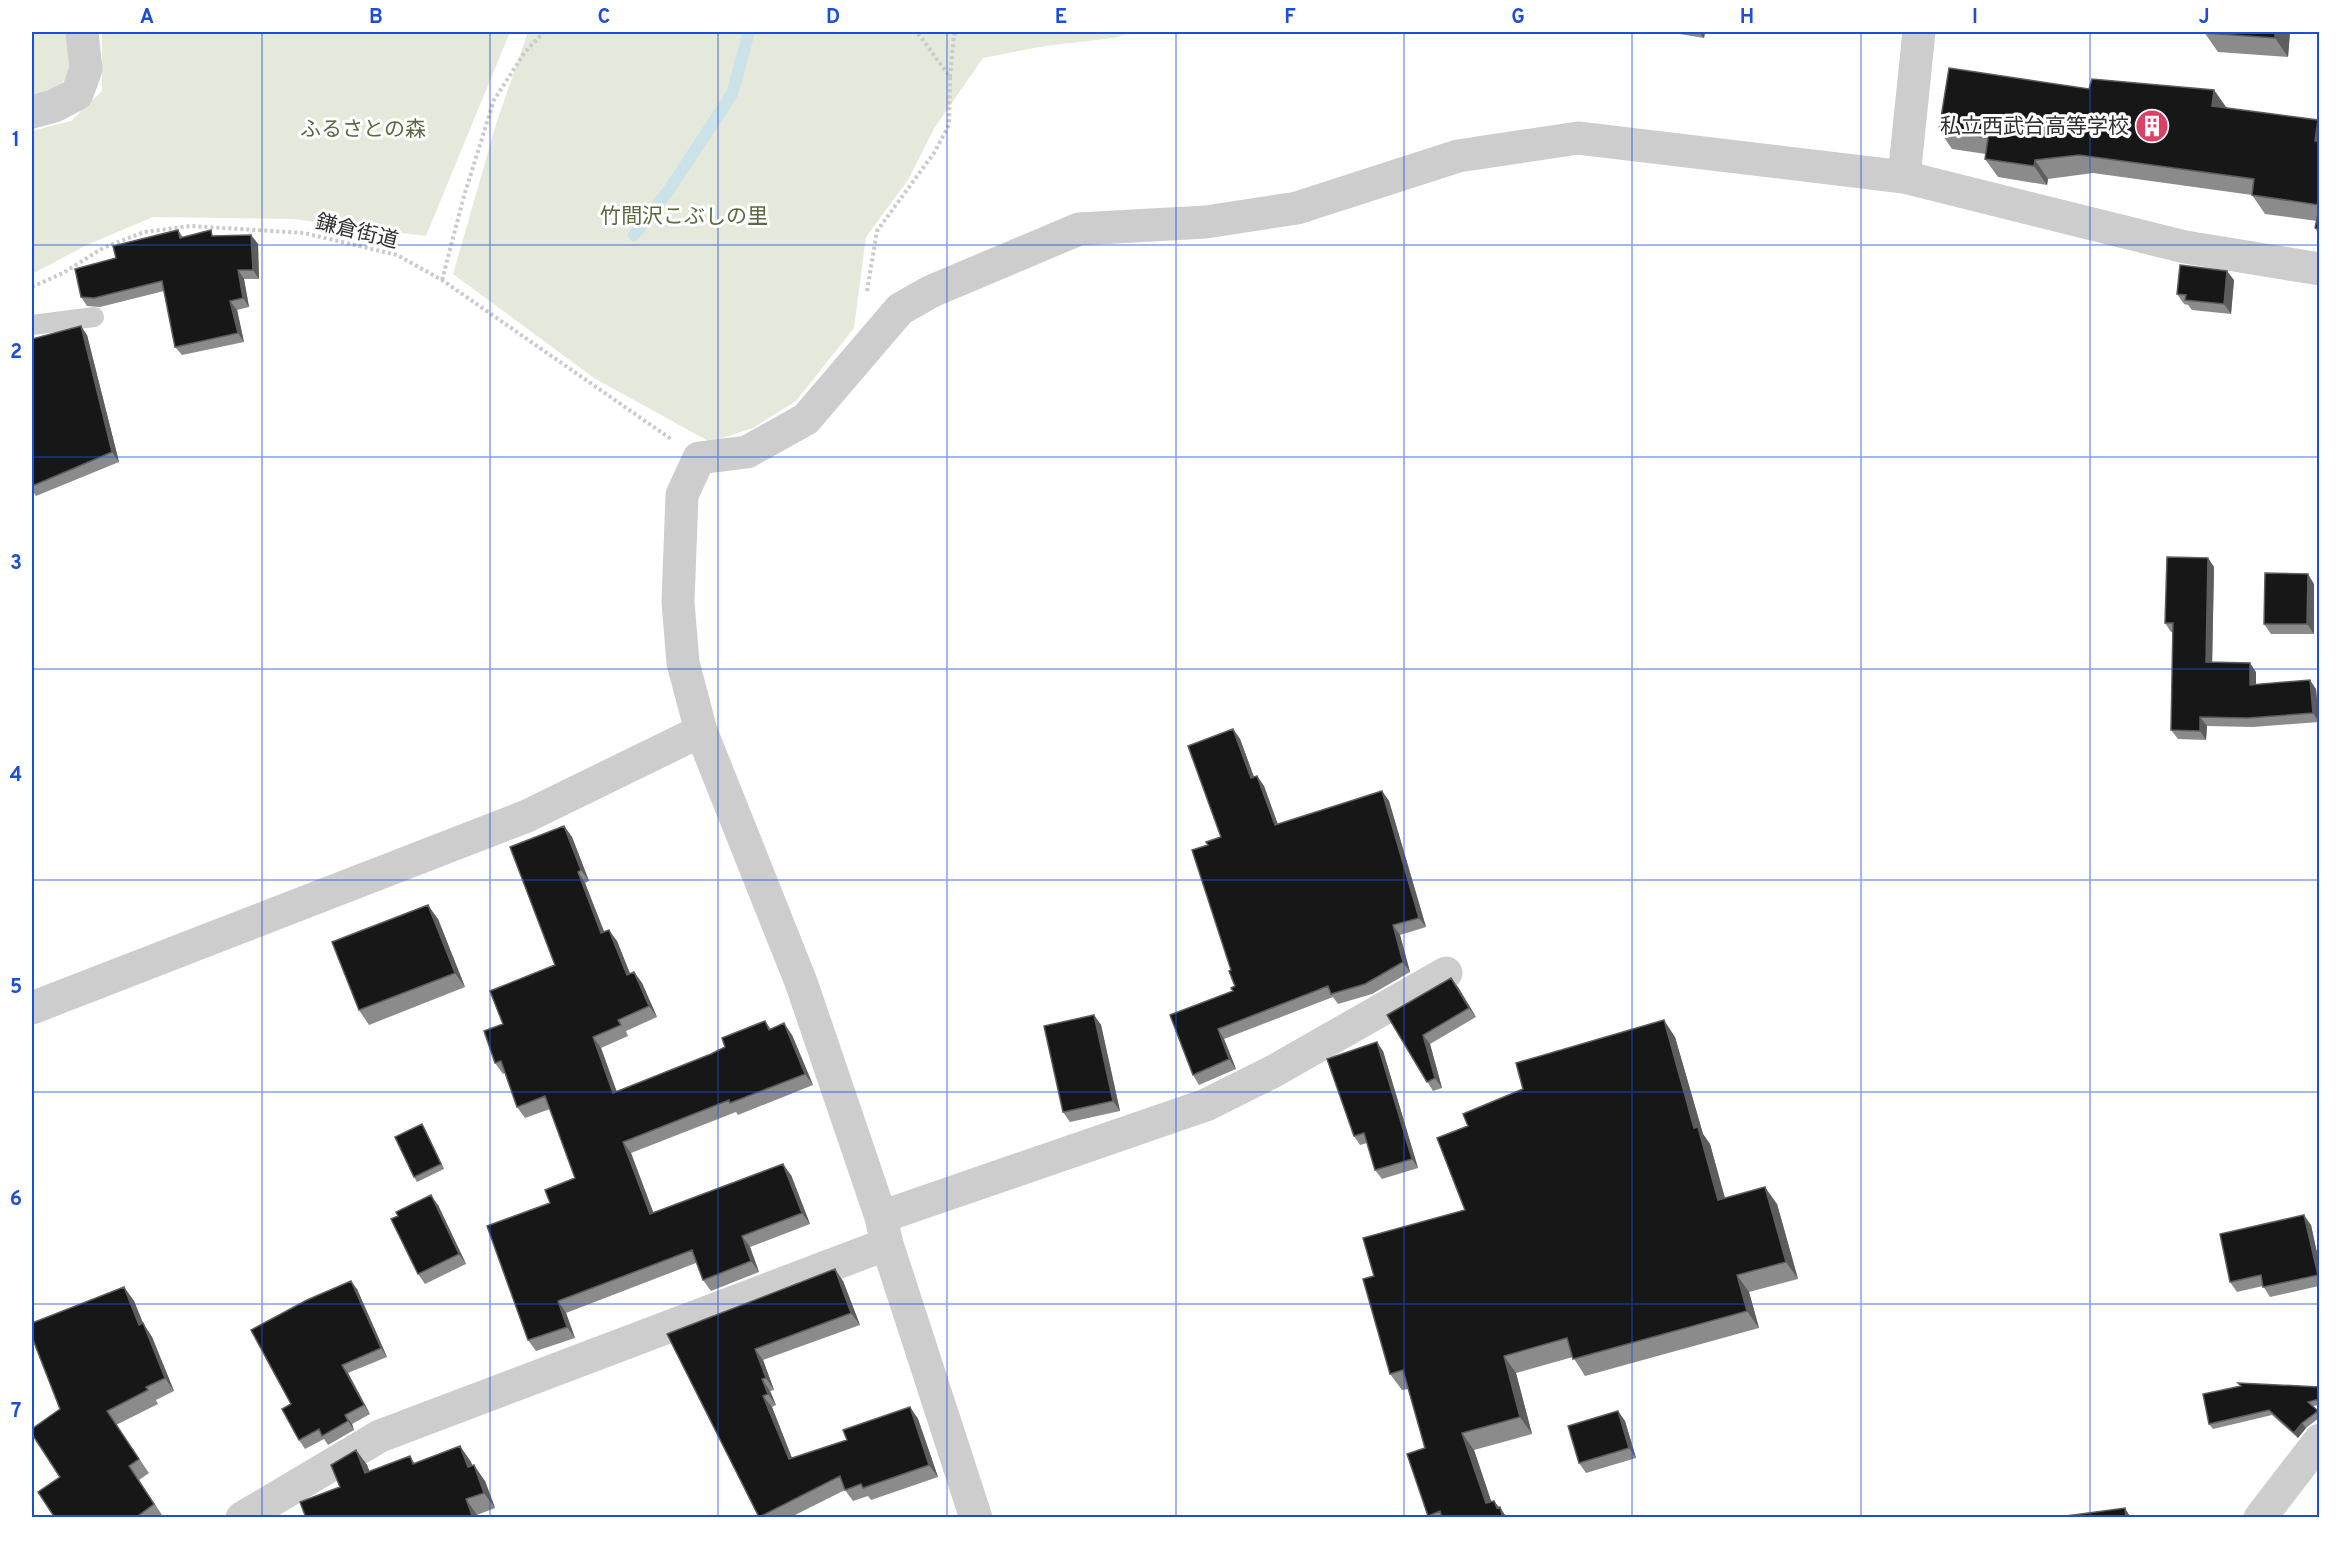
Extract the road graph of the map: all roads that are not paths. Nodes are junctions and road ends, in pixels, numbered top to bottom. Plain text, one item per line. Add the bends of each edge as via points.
1 (82, 32) edge
2 (1919, 32) edge
3 (32, 112) edge
4 (1904, 177) junction
5 (2319, 269) edge
6 (94, 317) dead end
7 (32, 325) edge
8 (701, 731) junction
9 (1446, 973) dead end
10 (32, 1008) edge
11 (884, 1230) junction
12 (2319, 1440) edge
13 (242, 1518) edge
14 (976, 1518) edge
15 (2260, 1518) edge

1 - 3 street via 86,69 77,94
2 - 4 street
4 - 5 street via 2185,247
4 - 8 street via 1578,138 1458,156 1297,208 1206,222 1079,229 932,291 900,309 806,419 747,452 699,458 682,495 678,602 683,663
6 - 7 lane
8 - 10 street via 527,816
8 - 11 street via 801,982
9 - 11 street via 1206,1105
11 - 13 street via 380,1436
11 - 14 street
12 - 15 street

